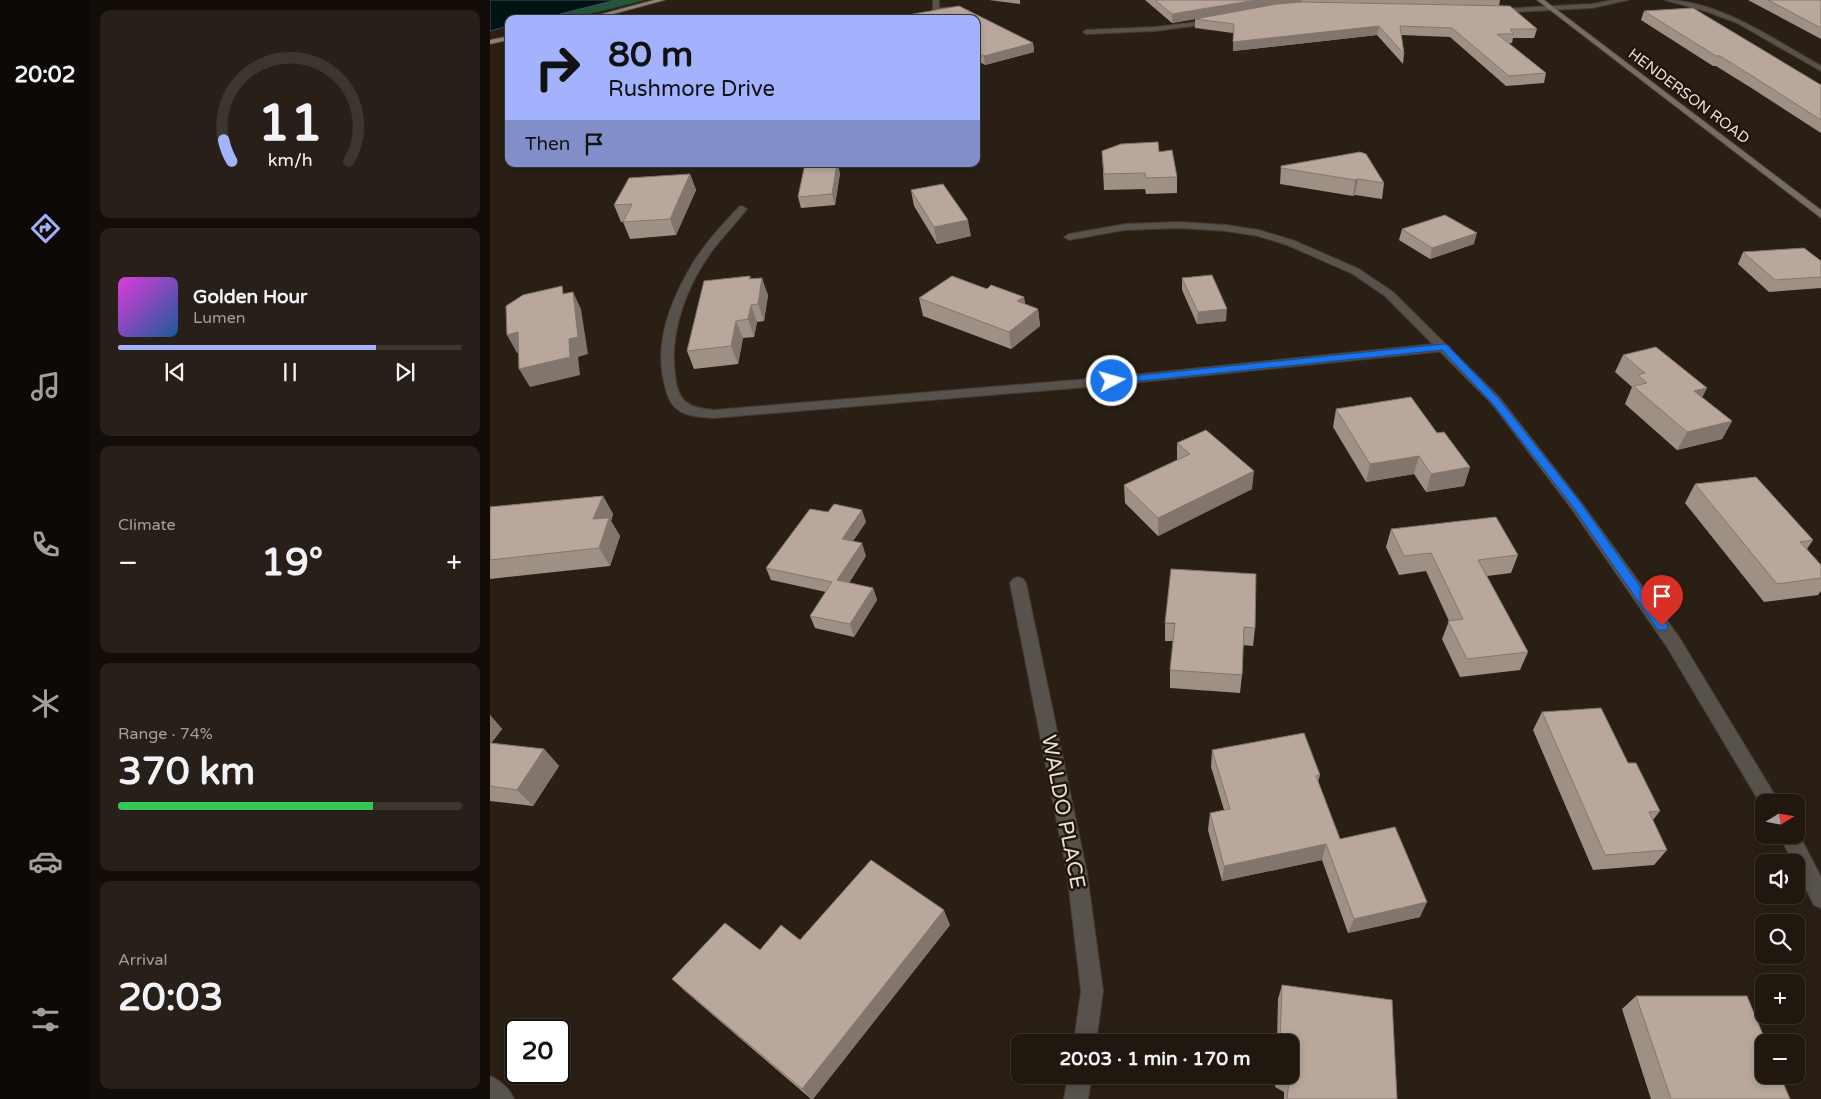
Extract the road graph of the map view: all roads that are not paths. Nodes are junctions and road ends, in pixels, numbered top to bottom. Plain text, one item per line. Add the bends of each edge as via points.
1 (662, 0) edge
2 (936, 0) edge
3 (1540, 0) edge
4 (1625, 0) edge
5 (1668, 0) edge
6 (957, 9) edge
7 (1552, 9) junction
8 (1489, 11) edge
9 (602, 15) edge
10 (1223, 20) edge
11 (1086, 32) dead end
12 (505, 39) edge
13 (490, 42) edge
14 (1821, 69) edge
15 (742, 209) dead end
16 (1821, 215) edge
17 (1069, 237) dead end
18 (1444, 347) junction
19 (1018, 583) dead end
20 (1765, 794) edge
21 (1793, 844) edge
22 (1821, 898) edge
23 (1085, 1034) edge
24 (1078, 1084) edge
25 (490, 1088) edge
26 (502, 1099) edge
27 (1076, 1099) edge

1 - 9 main road
2 - 6 street via 935,10
3 - 7 main road, HENDERSON ROAD
4 - 7 street
5 - 14 street via 1739,22
7 - 8 street
7 - 16 main road, HENDERSON ROAD
10 - 11 street via 1177,27
12 - 13 main road
15 - 18 street via 708,249 683,293 671,328 666,366 673,394 680,405 691,412 714,414 1112,381
17 - 18 street via 1125,227 1180,225 1259,233 1291,242 1355,270 1390,294
18 - 20 street via 1496,401 1576,504 1673,642
19 - 23 street, WALDO PLACE via 1077,873 1092,991
21 - 22 street
24 - 27 street
25 - 26 street

